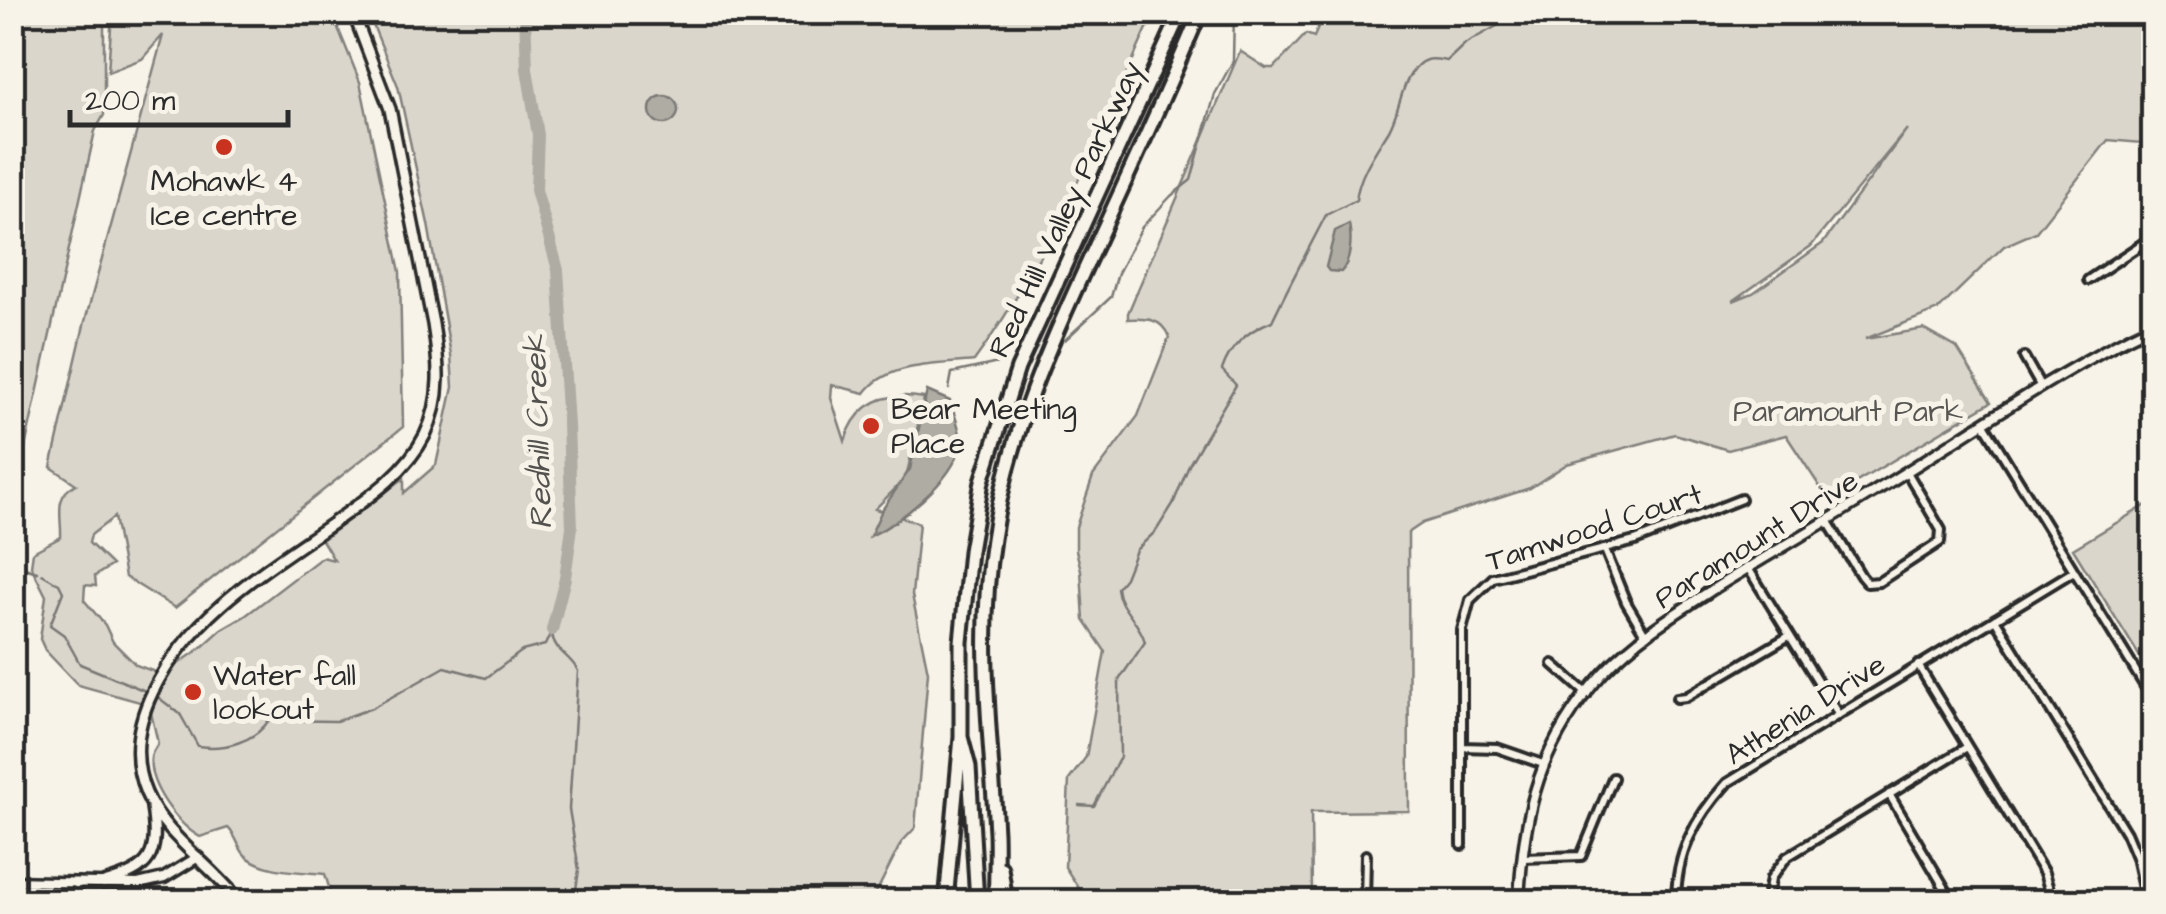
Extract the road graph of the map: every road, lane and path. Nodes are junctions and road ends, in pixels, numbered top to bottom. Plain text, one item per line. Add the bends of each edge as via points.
1 (353, 12) edge
2 (1180, 12) edge
3 (1200, 12) edge
4 (2154, 240) edge
5 (2088, 280) dead end
6 (2154, 324) edge
7 (2024, 357) dead end
8 (2042, 388) junction
9 (1984, 424) junction
10 (1907, 472) junction
11 (1741, 499) dead end
12 (1828, 520) junction
13 (1605, 550) junction
14 (1748, 568) junction
15 (2074, 570) junction
16 (1995, 618) junction
17 (1646, 634) junction
18 (1789, 636) junction
19 (1552, 664) dead end
20 (1918, 665) junction
21 (1587, 694) junction
22 (1677, 698) dead end
23 (2154, 701) edge
24 (1838, 714) junction
25 (961, 738) junction
26 (1462, 747) junction
27 (1967, 747) junction
28 (1542, 764) junction
29 (1613, 778) dead end
30 (1890, 794) junction
31 (152, 804) junction
32 (996, 834) junction
33 (1462, 846) dead end
34 (1366, 855) dead end
35 (198, 857) junction
36 (1523, 858) junction
37 (12, 881) edge
38 (78, 882) junction
39 (104, 883) junction
40 (2154, 898) edge
41 (2146, 901) edge
42 (78, 902) edge
43 (240, 902) edge
44 (946, 902) edge
45 (977, 902) edge
46 (996, 902) edge
47 (1006, 902) edge
48 (1365, 902) edge
49 (1520, 902) edge
50 (1676, 902) edge
51 (1767, 902) edge
52 (1954, 902) edge
53 (2052, 902) edge

1 - 31 main road via 390,109 438,356 434,410 402,468 232,594 194,628 165,668 139,726 139,768
2 - 25 highway, Red Hill Valley Parkway via 1057,280 982,481 961,642
3 - 32 highway, Red Hill Valley Parkway via 1059,325 1010,457 993,536 984,637
4 - 5 street
6 - 8 street, Paramount Drive
7 - 8 street
8 - 9 street, Paramount Drive
9 - 10 street, Paramount Drive
9 - 15 street
10 - 12 street, Paramount Drive
10 - 12 street via 1940,530 1940,542 1879,582 1861,576
11 - 13 street, Tamwood Court
12 - 14 street, Paramount Drive
13 - 17 street
13 - 26 street, Tamwood Court via 1493,578 1474,594 1462,630
14 - 17 street, Paramount Drive
14 - 18 street
15 - 16 street, Athenia Drive
15 - 23 street
16 - 20 street, Athenia Drive
16 - 41 street via 2126,833
17 - 21 street, Paramount Drive
18 - 22 street
18 - 24 street
19 - 21 street
20 - 24 street, Athenia Drive
20 - 27 street, Athenia Drive
21 - 28 street, Paramount Drive
24 - 50 street, Athenia Drive via 1737,776 1704,808 1678,865
25 - 44 highway
25 - 45 highway, Red Hill Valley Parkway via 969,768
26 - 28 street via 1497,748
26 - 33 street, Tamwood Court
27 - 30 street
27 - 53 street, Athenia Drive via 2044,872
28 - 36 street, Paramount Drive
29 - 36 street via 1581,856
30 - 51 street via 1787,857 1771,878
30 - 52 street
31 - 35 main road
31 - 39 main road via 152,856 132,873
32 - 46 highway, Red Hill Valley Parkway
32 - 47 highway
34 - 48 street
35 - 39 street via 153,882
35 - 43 main road
36 - 49 street, Paramount Drive
37 - 38 street
38 - 39 street
38 - 42 street
40 - 41 street

